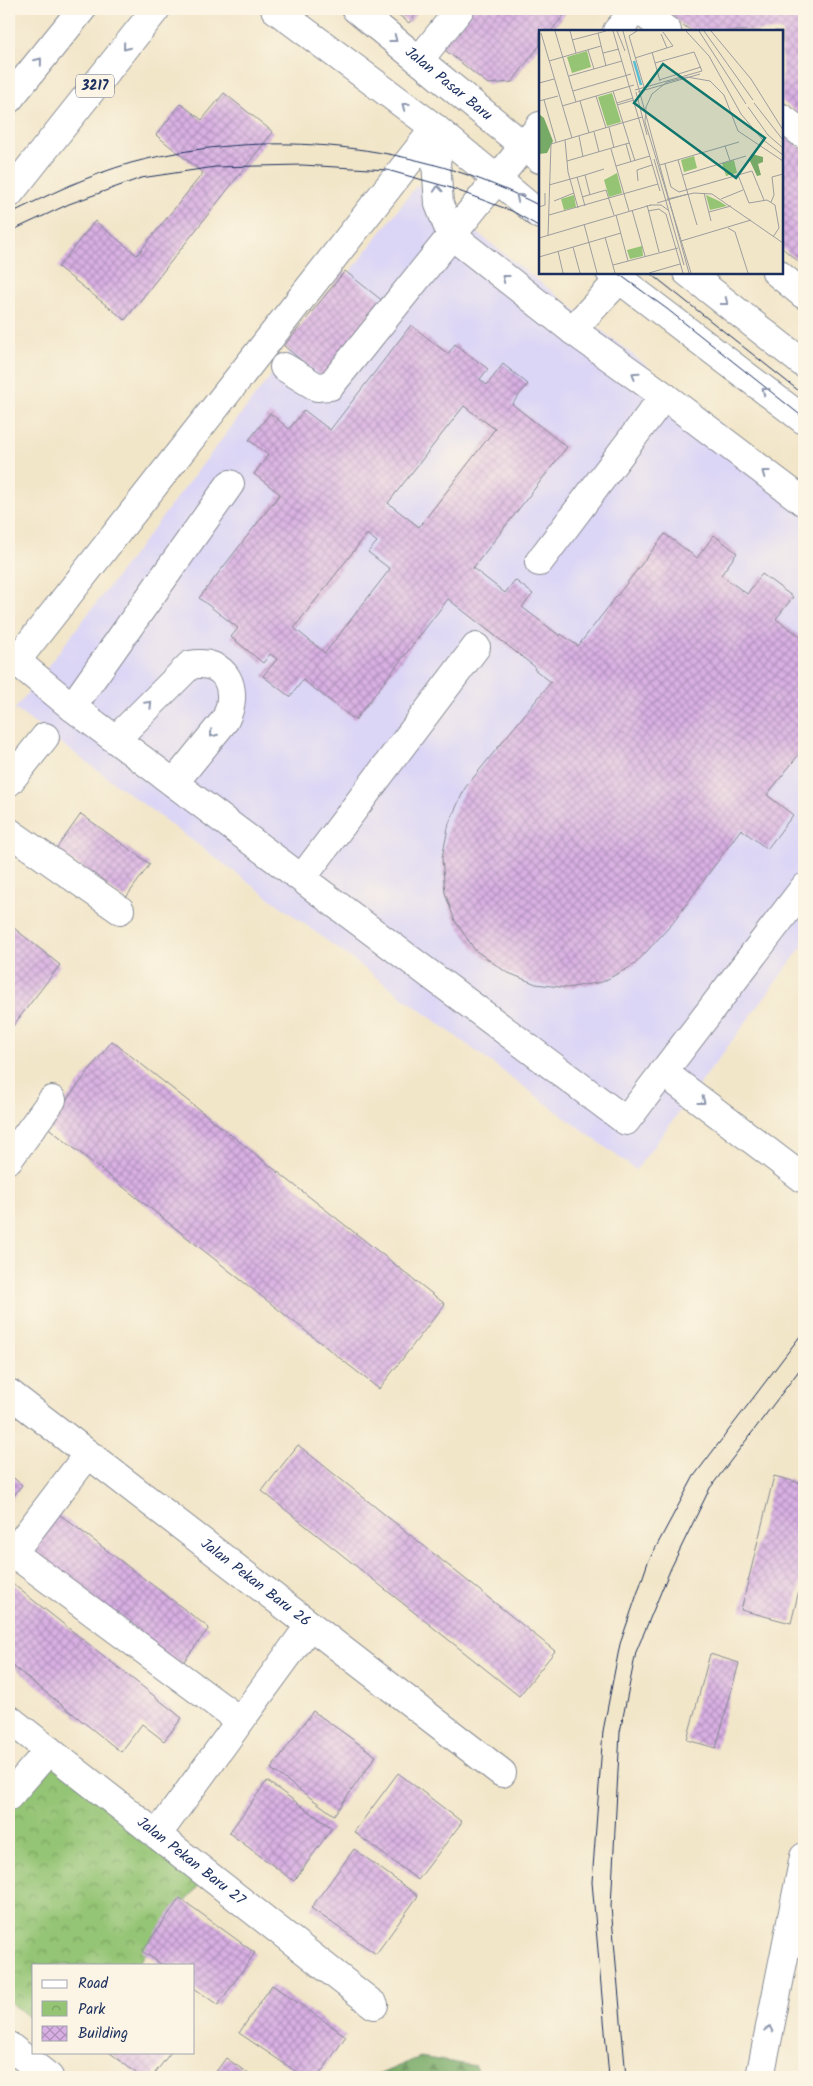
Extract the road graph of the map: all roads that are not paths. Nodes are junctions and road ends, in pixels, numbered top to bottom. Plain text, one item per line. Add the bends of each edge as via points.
1 (82, 9) edge
2 (156, 9) edge
3 (276, 9) edge
4 (356, 9) edge
5 (460, 9) edge
6 (637, 9) edge
7 (618, 30) edge
8 (667, 30) edge
9 (420, 59) junction
10 (9, 99) edge
11 (783, 119) edge
12 (439, 132) junction
13 (804, 135) edge
14 (535, 144) edge
15 (497, 179) junction
16 (9, 194) edge
17 (539, 214) edge
18 (451, 235) junction
19 (690, 274) edge
20 (779, 274) edge
21 (615, 276) edge
22 (804, 294) edge
23 (572, 330) junction
24 (804, 364) edge
25 (284, 367) dead end
26 (664, 396) junction
27 (804, 420) edge
28 (230, 484) dead end
29 (804, 502) edge
30 (539, 562) dead end
31 (476, 647) dead end
32 (12, 658) edge
33 (72, 707) junction
34 (44, 737) dead end
35 (116, 739) junction
36 (9, 782) edge
37 (174, 783) junction
38 (9, 832) edge
39 (302, 878) junction
40 (804, 888) edge
41 (120, 910) dead end
42 (663, 1072) junction
43 (52, 1100) dead end
44 (9, 1158) edge
45 (804, 1179) edge
46 (9, 1393) edge
47 (88, 1454) junction
48 (10, 1554) edge
49 (310, 1625) junction
50 (9, 1719) edge
51 (240, 1722) junction
52 (49, 1750) junction
53 (502, 1773) dead end
54 (9, 1796) edge
55 (157, 1835) junction
56 (804, 1857) edge
57 (374, 2004) dead end
58 (9, 2046) edge
59 (49, 2077) edge
60 (760, 2077) edge

10 -> 1 main road
2 -> 16 main road, 3217
12 -> 3 main road
4 -> 9 main road, Jalan Pasar Baru
5 - 9 main road
6 - 7 main road
6 - 8 main road
9 - 14 main road, Jalan Pasar Baru
11 - 13 main road
12 - 15 main road
18 -> 12 main road via 439,204 436,161
12 - 32 main road
14 - 15 main road
17 -> 15 main road
15 - 18 main road
23 -> 18 main road
18 - 25 main road via 330,386 317,387
19 -> 24 main road
20 - 22 main road
21 - 23 main road
27 -> 21 main road
26 -> 23 main road
29 -> 26 main road
26 - 30 main road
28 - 33 main road
31 - 39 main road
32 - 33 main road
33 - 35 main road
34 - 36 main road
35 - 37 main road
35 -> 37 main road via 181,671 200,663 217,668 230,680 233,696 230,709 225,720
37 - 39 main road
38 - 41 main road
39 - 42 main road via 626,1121
40 - 42 main road
42 -> 45 main road
43 - 44 main road
46 - 47 main road, Jalan Pekan Baru 26
47 - 48 main road
47 - 49 main road, Jalan Pekan Baru 26
48 - 51 main road
49 - 51 main road
49 - 53 main road, Jalan Pekan Baru 26
50 - 52 main road, Jalan Pekan Baru 27
51 - 55 main road
52 - 54 main road
52 - 55 main road, Jalan Pekan Baru 27
55 - 57 main road, Jalan Pekan Baru 27
60 -> 56 main road
58 - 59 main road

